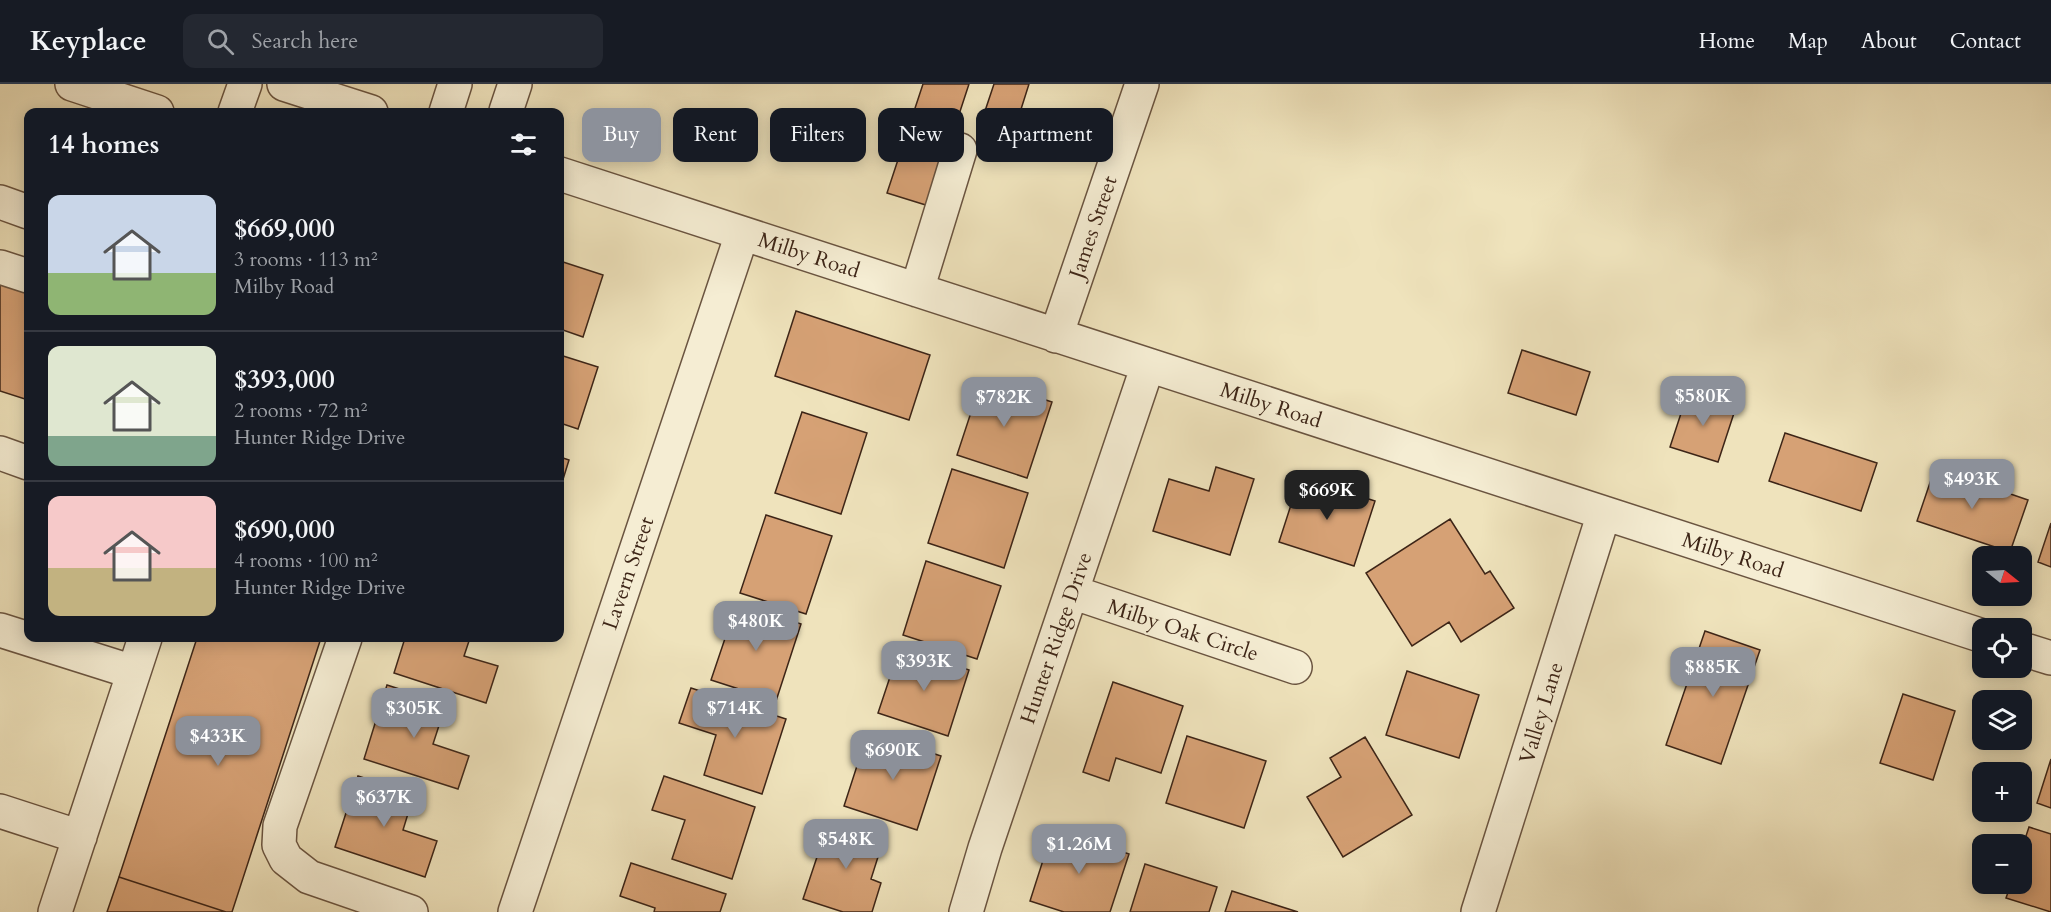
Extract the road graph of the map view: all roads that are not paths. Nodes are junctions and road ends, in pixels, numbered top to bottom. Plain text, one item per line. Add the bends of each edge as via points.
1 (72, 84) edge
2 (245, 84) edge
3 (284, 84) edge
4 (455, 84) edge
5 (1142, 84) edge
6 (319, 104) edge
7 (145, 108) edge
8 (236, 108) edge
9 (345, 108) edge
10 (447, 108) edge
11 (956, 162) edge
12 (564, 175) edge
13 (0, 202) edge
14 (24, 211) edge
15 (742, 234) junction
16 (0, 267) edge
17 (24, 275) edge
18 (917, 290) junction
19 (1056, 336) junction
20 (1148, 366) junction
21 (0, 453) edge
22 (24, 462) edge
23 (1604, 513) junction
24 (1072, 592) junction
25 (0, 630) edge
26 (1972, 632) edge
27 (24, 638) edge
28 (38, 642) edge
29 (144, 642) edge
30 (344, 642) edge
31 (2032, 652) edge
32 (2051, 658) edge
33 (1295, 667) dead end
34 (133, 672) junction
35 (0, 811) edge
36 (80, 837) junction
37 (55, 912) edge
38 (411, 912) edge
39 (514, 912) edge
40 (966, 912) edge
41 (1478, 912) edge

1 - 7 street
2 - 8 street
3 - 6 street
4 - 10 street
5 - 19 street, James Street
6 - 9 street
11 - 18 street
12 - 15 street, Milby Road
13 - 14 street
15 - 18 street, Milby Road
15 - 39 street, Lavern Street
16 - 17 street
18 - 19 street, Milby Road
19 - 20 street, Milby Road
20 - 23 street, Milby Road
20 - 24 street, Hunter Ridge Drive
21 - 22 street
23 - 26 street, Milby Road
23 - 41 street, Valley Lane
24 - 33 street, Milby Oak Circle
24 - 40 street, Hunter Ridge Drive
25 - 27 street
28 - 34 street
29 - 34 street
30 - 38 street via 280,826 279,845 286,859 309,878
31 - 32 street
34 - 36 street
35 - 36 street
36 - 37 street

